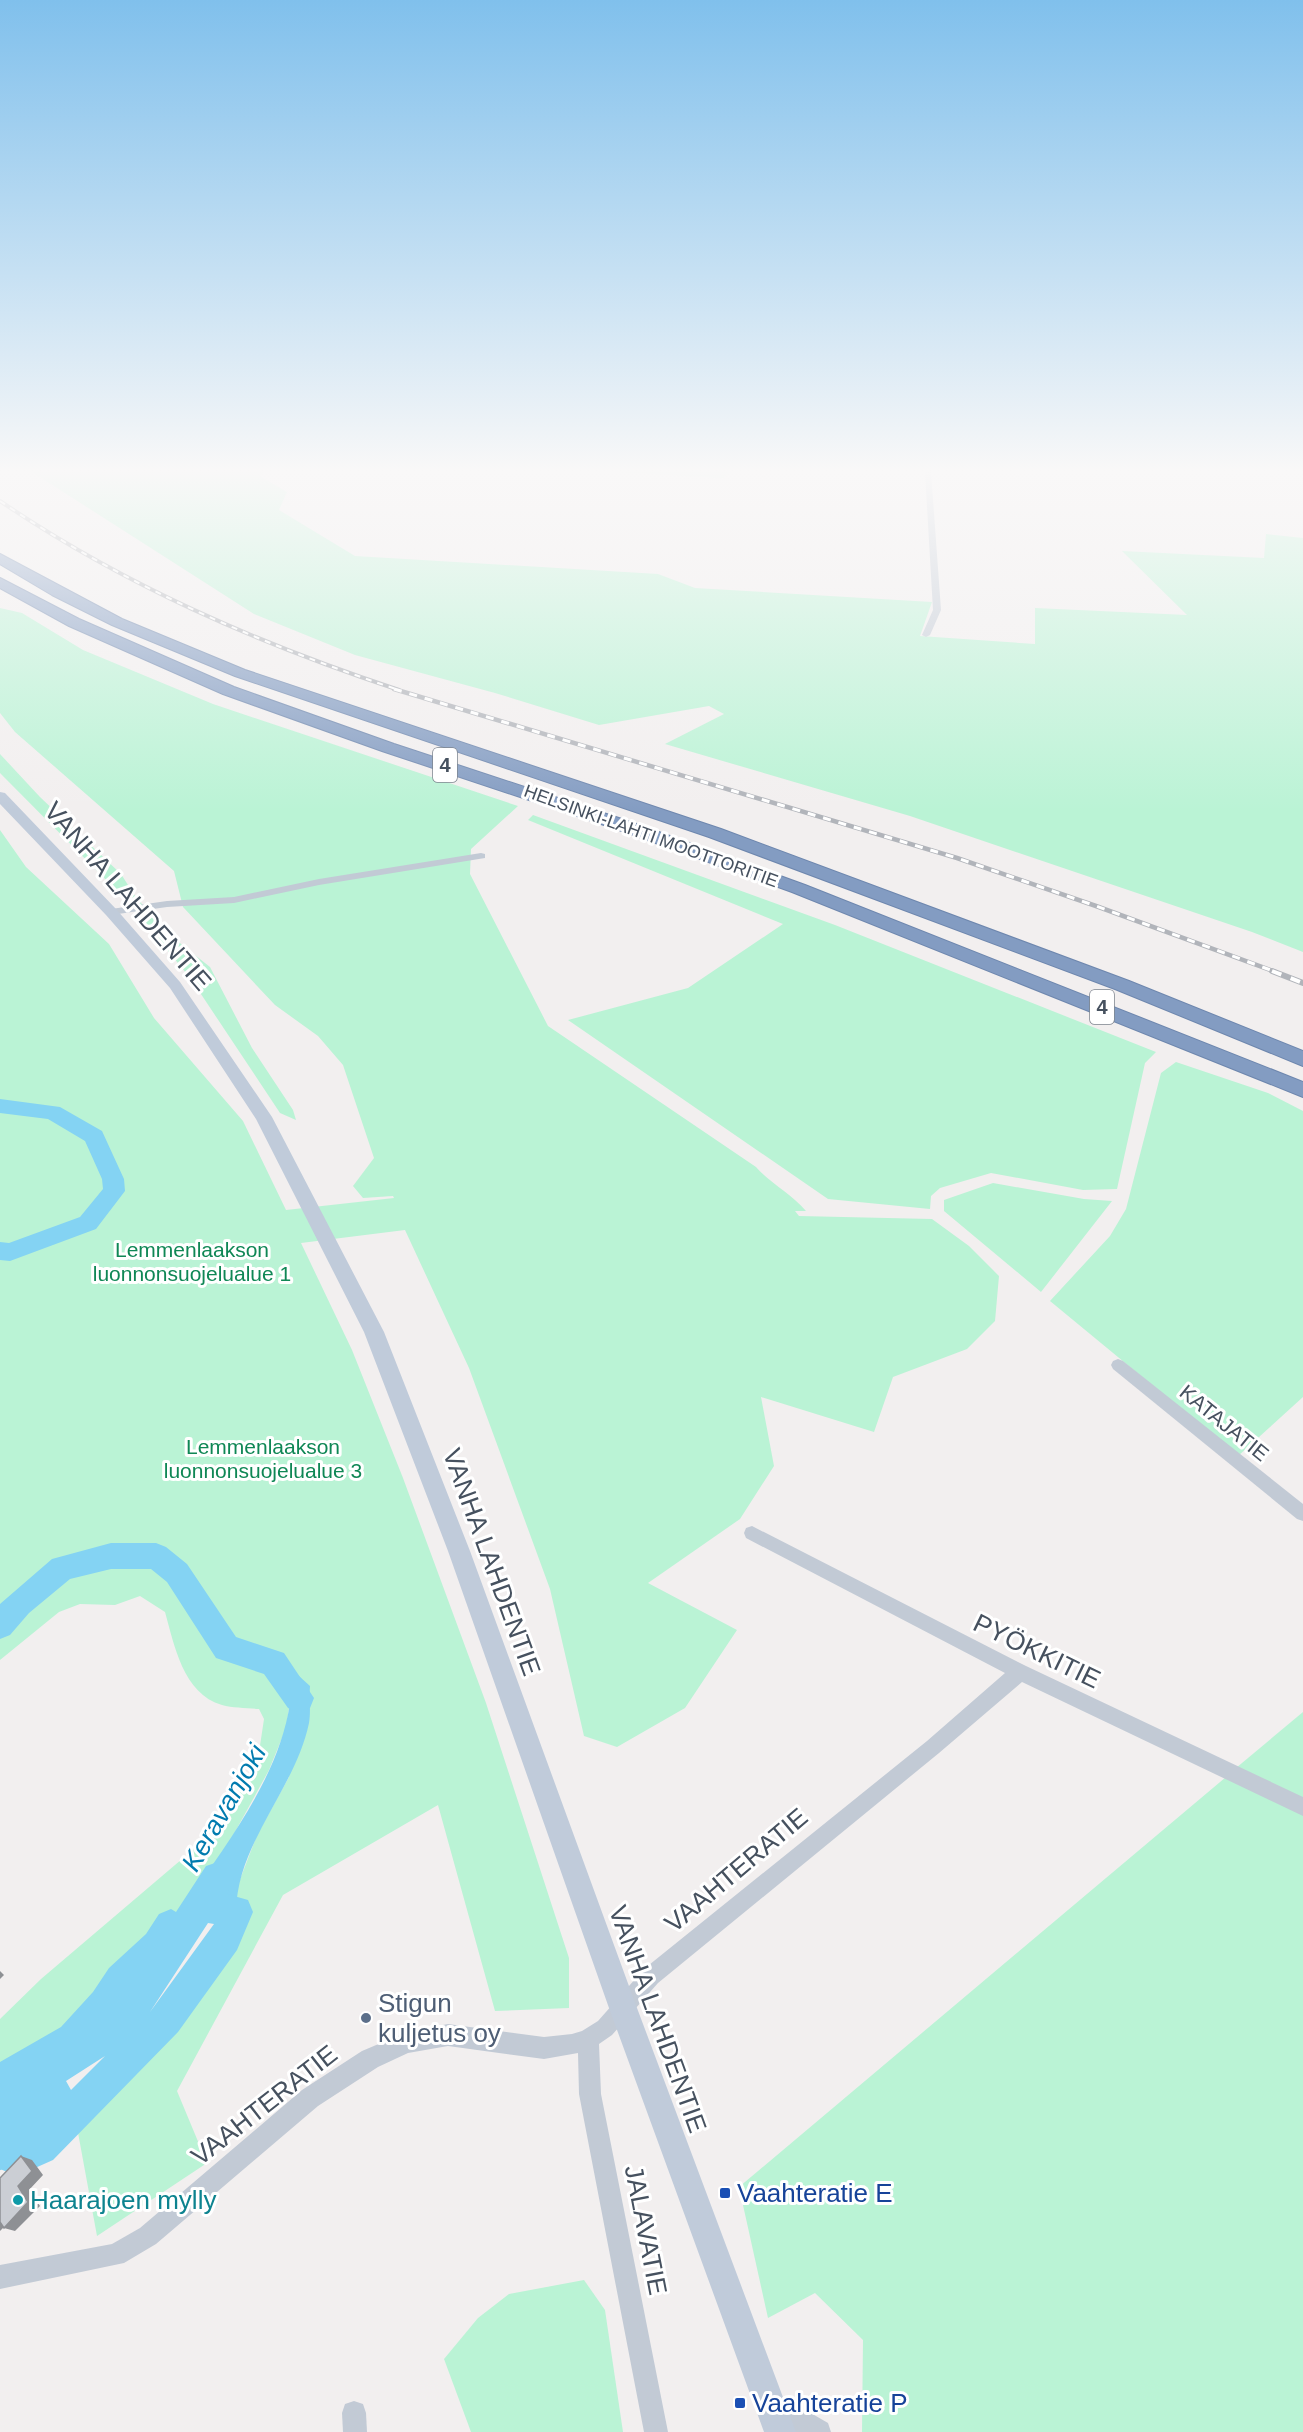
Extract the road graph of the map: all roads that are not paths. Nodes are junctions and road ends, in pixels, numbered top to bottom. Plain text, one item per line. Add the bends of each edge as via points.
1 (6, 585) edge
2 (46, 585) edge
3 (935, 585) edge
4 (926, 634) dead end
5 (0, 796) edge
6 (481, 856) dead end
7 (111, 912) junction
8 (1303, 1059) edge
9 (1303, 1090) edge
10 (1118, 1365) dead end
11 (1303, 1514) edge
12 (752, 1533) dead end
13 (1020, 1672) junction
14 (1303, 1807) edge
15 (623, 2008) junction
16 (588, 2039) junction
17 (0, 2277) edge
18 (779, 2430) edge
19 (656, 2432) edge
20 (819, 2432) edge

1 - 9 highway, HELSINKI-LAHTI MOOTTORITIE / 4 via 80,626 217,686 707,854 921,935
2 - 8 highway, HELSINKI-LAHTI MOOTTORITIE / 4 via 167,645 240,674 715,833 1111,981
3 - 4 street via 937,610
5 - 7 main road, VANHA LAHDENTIE
6 - 7 street via 234,900
7 - 15 main road, VANHA LAHDENTIE via 175,986 264,1117 374,1332 459,1551
10 - 11 street, KATAJATIE
12 - 13 street, PYÖKKITIE
13 - 14 street, PYÖKKITIE
13 - 15 street, VAAHTERATIE via 651,1977
15 - 16 street, VAAHTERATIE via 605,2028
15 - 18 main road, VANHA LAHDENTIE
16 - 17 street, VAAHTERATIE via 544,2048 448,2036 407,2043 370,2060 310,2098 148,2236 116,2255
16 - 19 street, JALAVATIE via 590,2094
18 - 20 street via 809,2424

